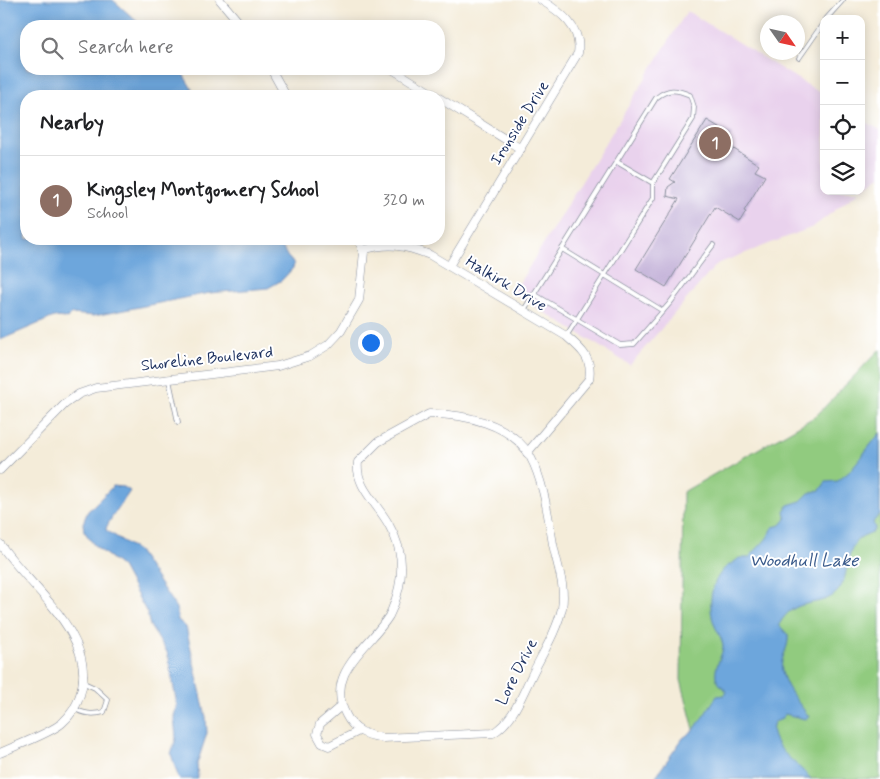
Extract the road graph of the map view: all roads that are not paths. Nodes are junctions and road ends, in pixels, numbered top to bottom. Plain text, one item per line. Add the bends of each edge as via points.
1 (220, 0) edge
2 (541, 0) edge
3 (843, 0) edge
4 (830, 15) edge
5 (237, 20) edge
6 (820, 28) edge
7 (805, 49) edge
8 (274, 75) edge
9 (402, 75) edge
10 (283, 90) edge
11 (426, 90) edge
12 (445, 102) edge
13 (520, 149) junction
14 (617, 162) junction
15 (654, 183) junction
16 (360, 245) edge
17 (713, 245) dead end
18 (562, 249) junction
19 (362, 250) junction
20 (449, 266) junction
21 (605, 275) junction
22 (534, 294) junction
23 (524, 310) junction
24 (663, 311) junction
25 (577, 319) junction
26 (566, 336) junction
27 (168, 377) junction
28 (178, 422) dead end
29 (527, 453) junction
30 (0, 470) edge
31 (0, 544) edge
32 (84, 682) junction
33 (341, 706) junction
34 (74, 708) junction
35 (359, 731) junction
36 (0, 753) edge

1 - 5 street
2 - 13 street, Ironside Drive via 562,14 579,44 572,65
3 - 4 lane
6 - 7 lane
8 - 10 street
9 - 11 street
12 - 13 street
13 - 20 street, Ironside Drive
14 - 15 lane
14 - 15 lane via 656,98 671,90 690,95 694,106 692,119
14 - 18 lane
15 - 21 lane via 653,198
16 - 19 street, Shoreline Boulevard
17 - 24 lane
18 - 21 lane
18 - 22 lane
19 - 20 street, Halkirk Drive via 380,245 406,246
19 - 27 street, Shoreline Boulevard via 359,300 341,331 310,356 278,366
20 - 23 street, Halkirk Drive
21 - 24 lane
21 - 25 lane
22 - 23 lane
22 - 25 lane
23 - 26 street, Halkirk Drive
24 - 25 lane via 634,344 627,345 620,345
25 - 26 lane
26 - 29 street, Halkirk Drive via 589,358 589,379
27 - 28 lane
27 - 30 street, Shoreline Boulevard via 96,388 79,394 53,415
29 - 33 street, Lore Drive via 487,423 469,416 429,414 378,442 361,458 357,471 360,480 390,525 402,569 390,615 341,679
29 - 35 street, Lore Drive via 550,520 562,584 562,608 516,708 502,728 493,733 382,738
31 - 32 street via 71,632 81,653
32 - 34 street
32 - 34 lane via 108,700 107,708 98,714
33 - 35 street
33 - 35 street via 320,724 316,734 322,743 329,746
34 - 36 street via 60,725

